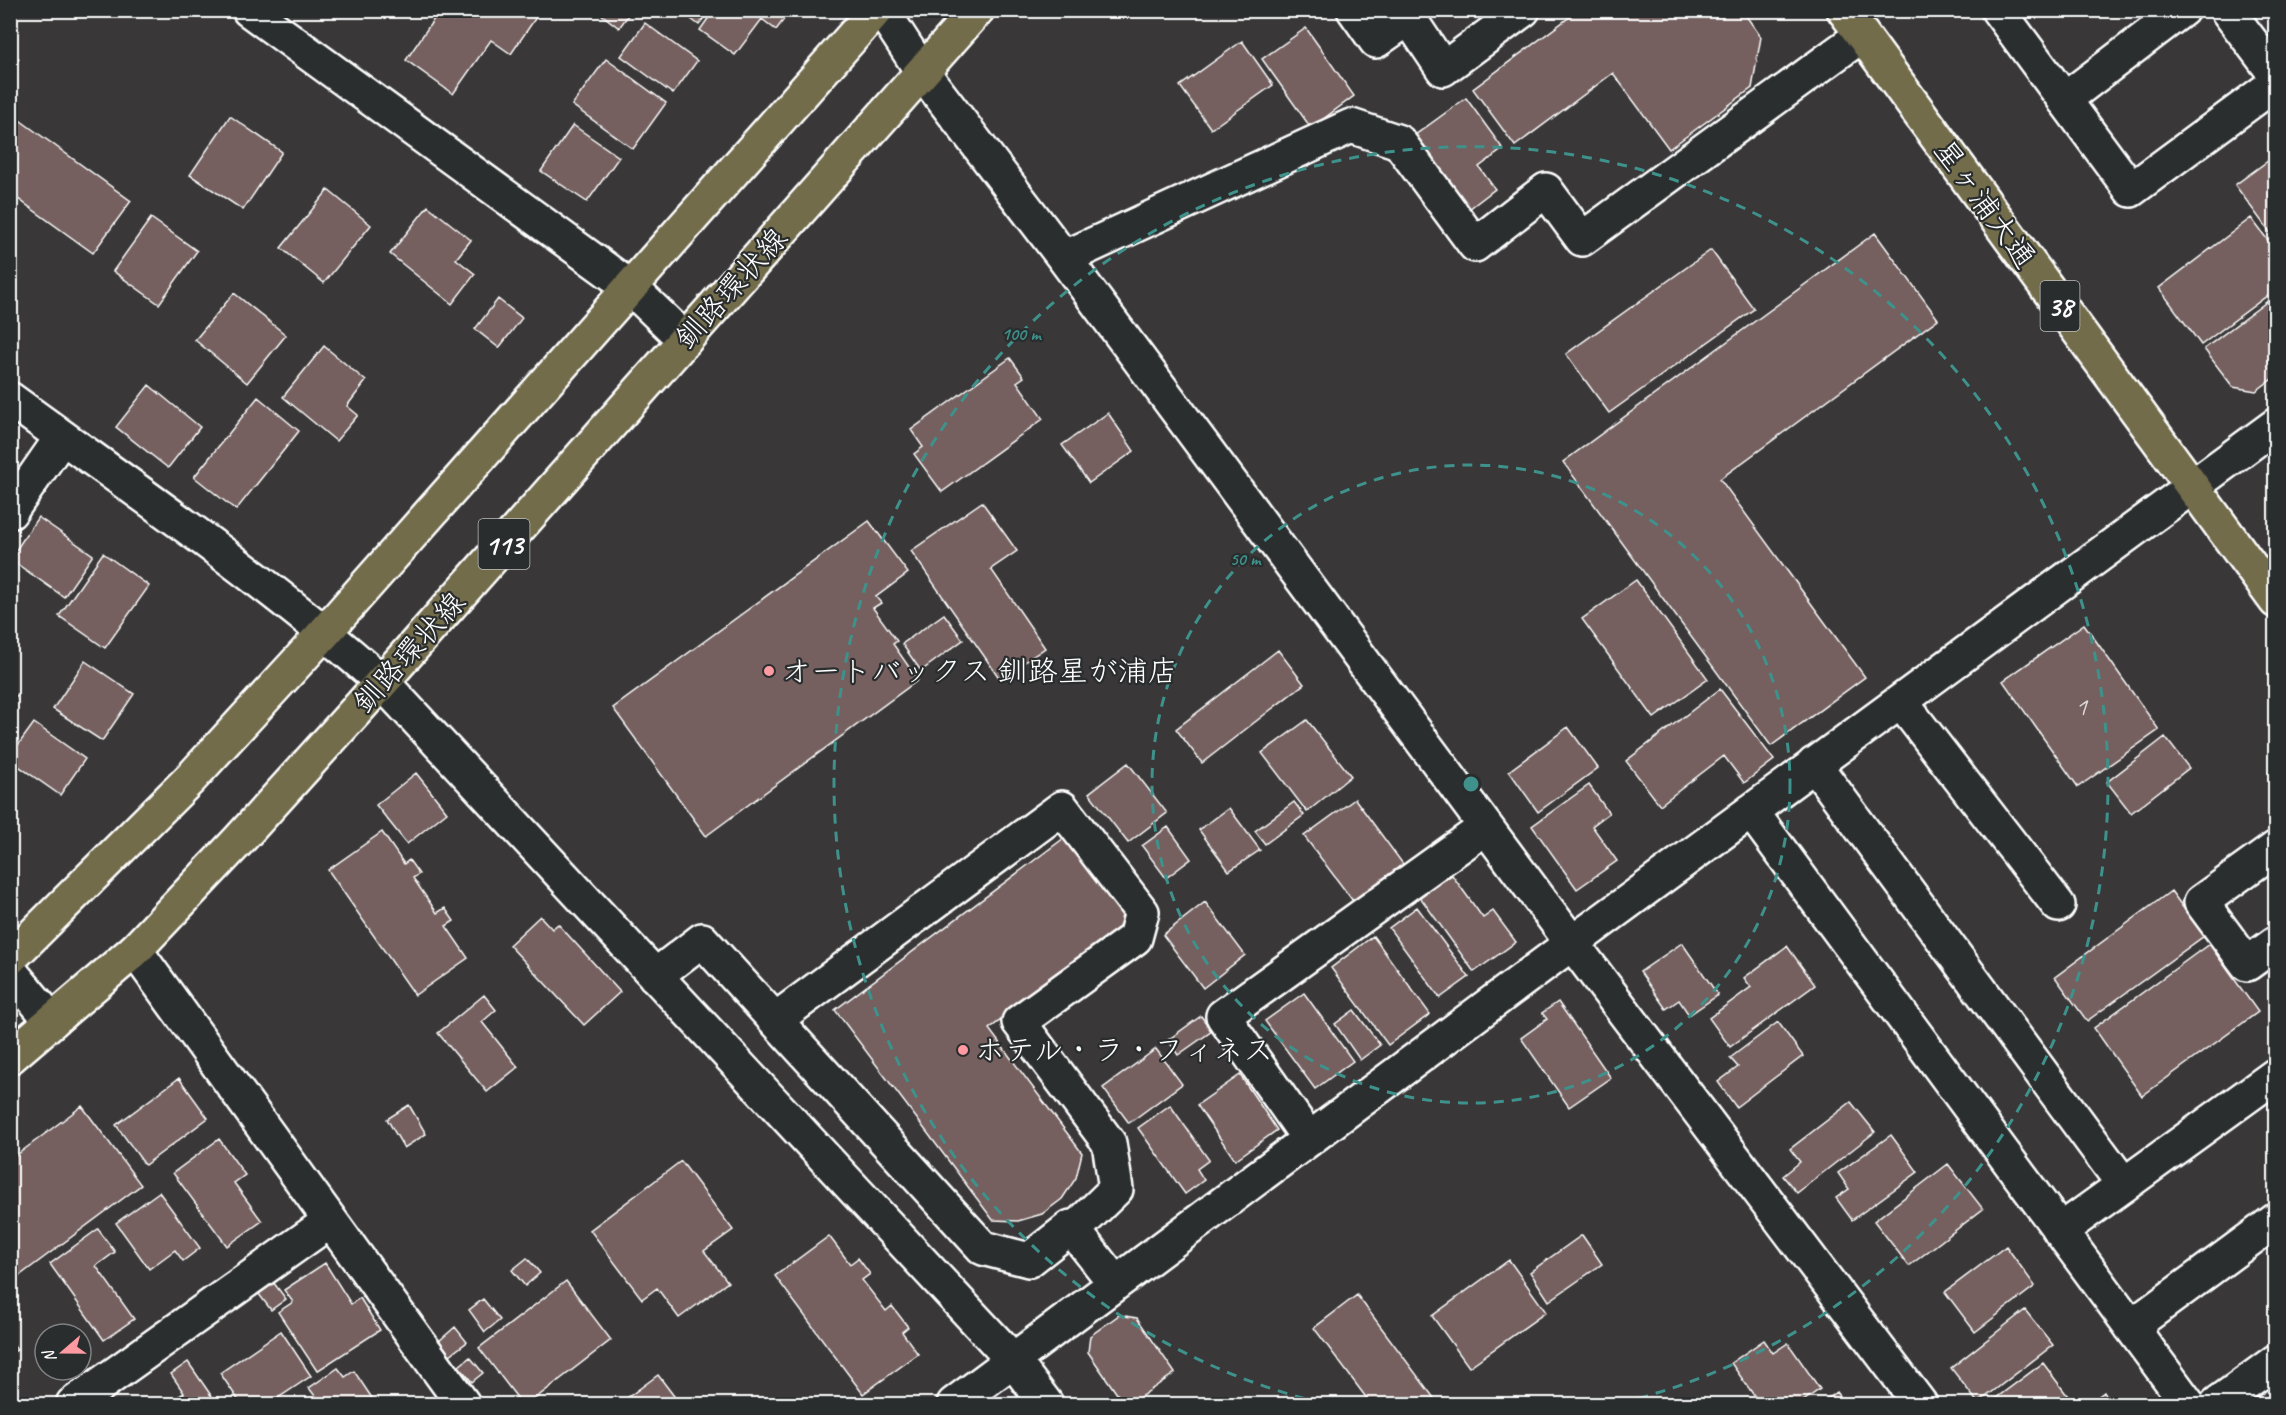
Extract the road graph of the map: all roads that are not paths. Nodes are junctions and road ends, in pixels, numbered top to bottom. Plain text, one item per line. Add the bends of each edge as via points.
1 (249, 10) edge
2 (876, 10) edge
3 (882, 10) edge
4 (977, 10) edge
5 (1354, 10) edge
6 (1523, 10) edge
7 (1998, 10) edge
8 (2182, 10) edge
9 (2227, 10) edge
10 (1853, 23) edge
11 (923, 73) junction
12 (2276, 75) edge
13 (2276, 82) edge
14 (2064, 100) junction
15 (1064, 258) junction
16 (630, 287) junction
17 (685, 340) junction
18 (10, 399) edge
19 (2276, 425) edge
20 (62, 437) junction
21 (2191, 487) junction
22 (10, 512) edge
23 (2276, 601) edge
24 (325, 632) junction
25 (382, 682) junction
26 (1901, 702) junction
27 (1814, 765) junction
28 (1751, 811) junction
29 (1486, 827) junction
30 (2276, 848) edge
31 (2058, 905) dead end
32 (1572, 943) junction
33 (2276, 943) edge
34 (135, 950) junction
35 (10, 958) edge
36 (10, 971) edge
37 (656, 976) junction
38 (775, 1020) junction
39 (52, 1021) junction
40 (10, 1057) edge
41 (2276, 1075) edge
42 (1309, 1139) junction
43 (2124, 1185) junction
44 (2276, 1220) edge
45 (330, 1221) junction
46 (1074, 1230) junction
47 (2060, 1231) junction
48 (1115, 1283) junction
49 (2131, 1327) junction
50 (1012, 1359) junction
51 (2276, 1361) edge
52 (73, 1404) edge
53 (463, 1404) edge
54 (954, 1404) edge
55 (1046, 1404) edge
56 (1920, 1404) edge
57 (2188, 1404) edge
58 (2217, 1404) edge

1 - 16 street
2 - 16 main road, 113
3 - 11 street
4 - 11 main road, 釧路環状線 / 113
5 - 6 street via 1376,41 1408,18 1443,69
7 - 14 street
8 - 14 street
9 - 12 street
10 - 15 street via 1582,239 1546,190 1475,245 1399,142 1352,126
10 - 21 main road, 星ヶ浦大通 / 38
11 - 15 street
11 - 17 main road, 釧路環状線 / 113
13 - 14 street via 2131,190
15 - 29 street
16 - 17 street
16 - 24 main road, 113
17 - 25 main road, 釧路環状線 / 113
18 - 20 street
19 - 21 street
20 - 22 street
20 - 24 street
21 - 23 main road, 星ヶ浦大通 / 38
21 - 26 street
24 - 25 street
24 - 35 main road, 113 via 190,778
25 - 34 main road, 釧路環状線 / 113
25 - 37 street
26 - 27 street
26 - 31 street
27 - 28 street
27 - 43 street
28 - 32 street
28 - 47 street
29 - 32 street
29 - 42 street via 1223,1016
30 - 33 street via 2201,902 2247,964
32 - 42 street
32 - 56 street
34 - 39 main road, 釧路環状線 / 113
34 - 45 street
36 - 39 street
37 - 38 street via 702,940
37 - 50 street
38 - 46 street via 983,1248 1029,1260 1071,1227
38 - 46 street via 1062,808 1142,912 1135,938 1019,1022 1109,1143 1116,1189
39 - 40 main road, 釧路環状線 / 113
41 - 43 street
42 - 48 street
43 - 47 street
44 - 49 street
45 - 52 street
45 - 53 street
46 - 48 street
47 - 49 street
48 - 50 street
49 - 57 street
50 - 54 street
50 - 55 street
51 - 58 street

